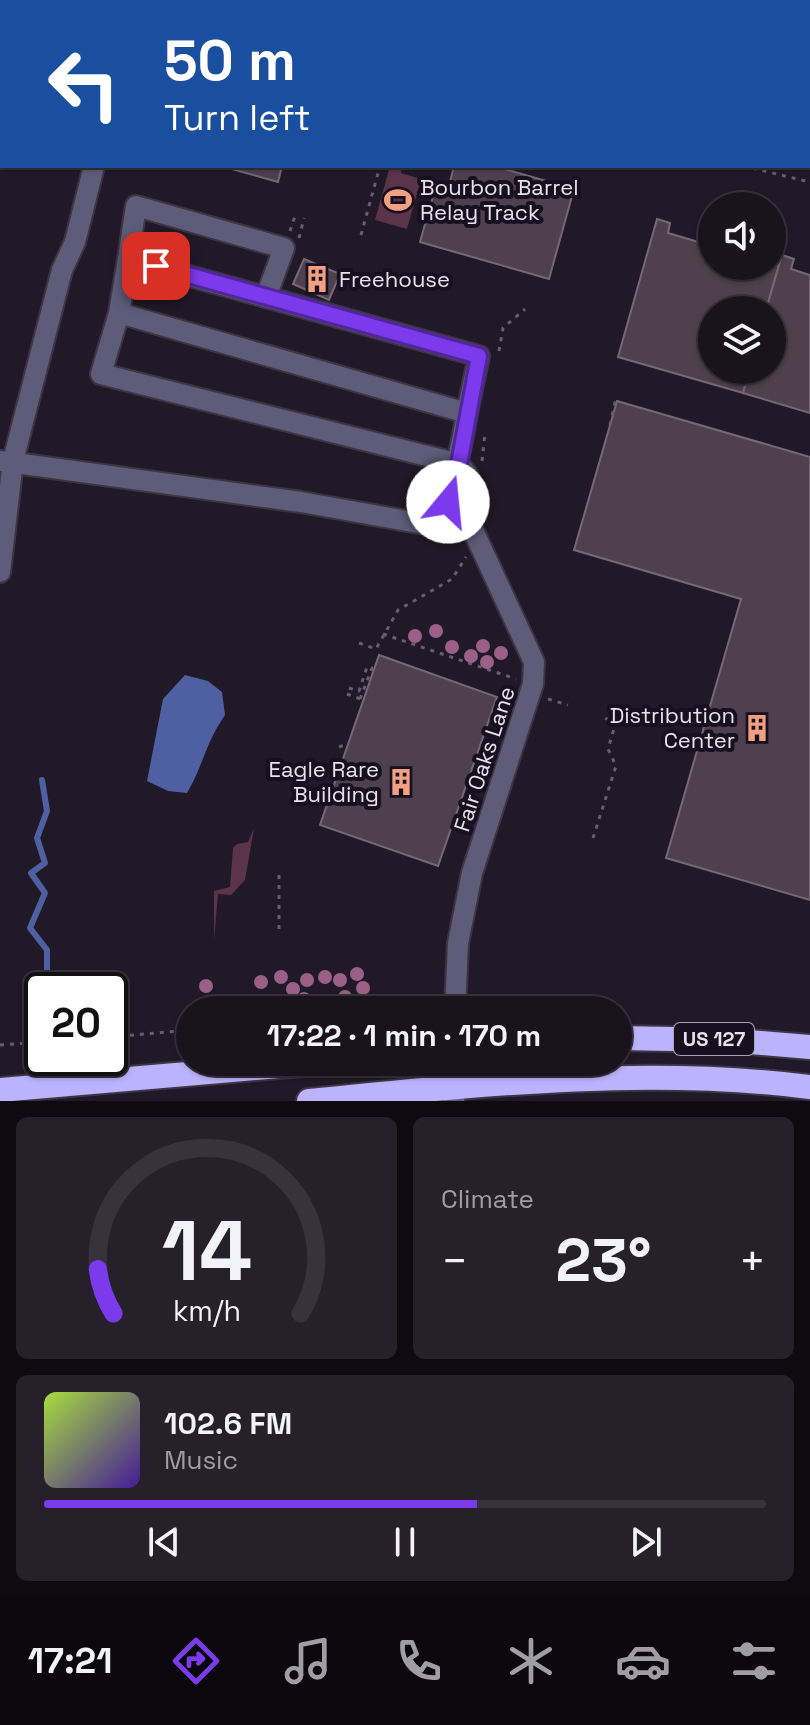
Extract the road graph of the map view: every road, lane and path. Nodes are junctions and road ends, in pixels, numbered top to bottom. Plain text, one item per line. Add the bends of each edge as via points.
1 (94, 168) edge
2 (379, 168) edge
3 (751, 168) edge
4 (810, 182) edge
5 (361, 235) dead end
6 (128, 259) junction
7 (266, 297) junction
8 (119, 313) junction
9 (616, 398) dead end
10 (467, 413) junction
11 (610, 425) dead end
12 (6, 461) edge
13 (459, 464) junction
14 (0, 572) edge
15 (391, 618) dead end
16 (383, 634) junction
17 (359, 643) dead end
18 (349, 688) dead end
19 (538, 691) junction
20 (347, 694) dead end
21 (568, 705) dead end
22 (601, 717) dead end
23 (347, 744) dead end
24 (339, 747) dead end
25 (593, 838) dead end
26 (279, 875) dead end
27 (279, 932) dead end
28 (455, 996) edge
29 (176, 1031) edge
30 (128, 1035) edge
31 (632, 1038) edge
32 (24, 1043) edge
33 (0, 1045) edge
34 (810, 1047) edge
35 (176, 1075) edge
36 (810, 1087) edge
37 (0, 1090) edge
38 (453, 1095) edge
39 (309, 1101) edge

1 - 12 street
2 - 5 path
3 - 4 path
6 - 7 street
6 - 7 street via 136,206 284,248
6 - 8 street
7 - 10 street via 479,356
8 - 10 street
8 - 13 street via 101,374
9 - 11 path
10 - 13 street
12 - 13 street via 446,528 451,475
12 - 14 street
13 - 19 street, Fair Oaks Lane via 467,474 466,515 534,662
15 - 16 path
16 - 17 path via 376,649
16 - 19 path
18 - 20 path via 359,691 367,667 372,668 362,699
19 - 21 path
19 - 28 street, Fair Oaks Lane via 468,895
22 - 25 path via 616,722 608,749 616,766
23 - 24 path
26 - 27 path
29 - 30 path
31 - 34 highway, US 127
32 - 33 path
35 - 37 highway
36 - 38 highway, US 127 via 655,1077
38 - 39 highway, US 127

